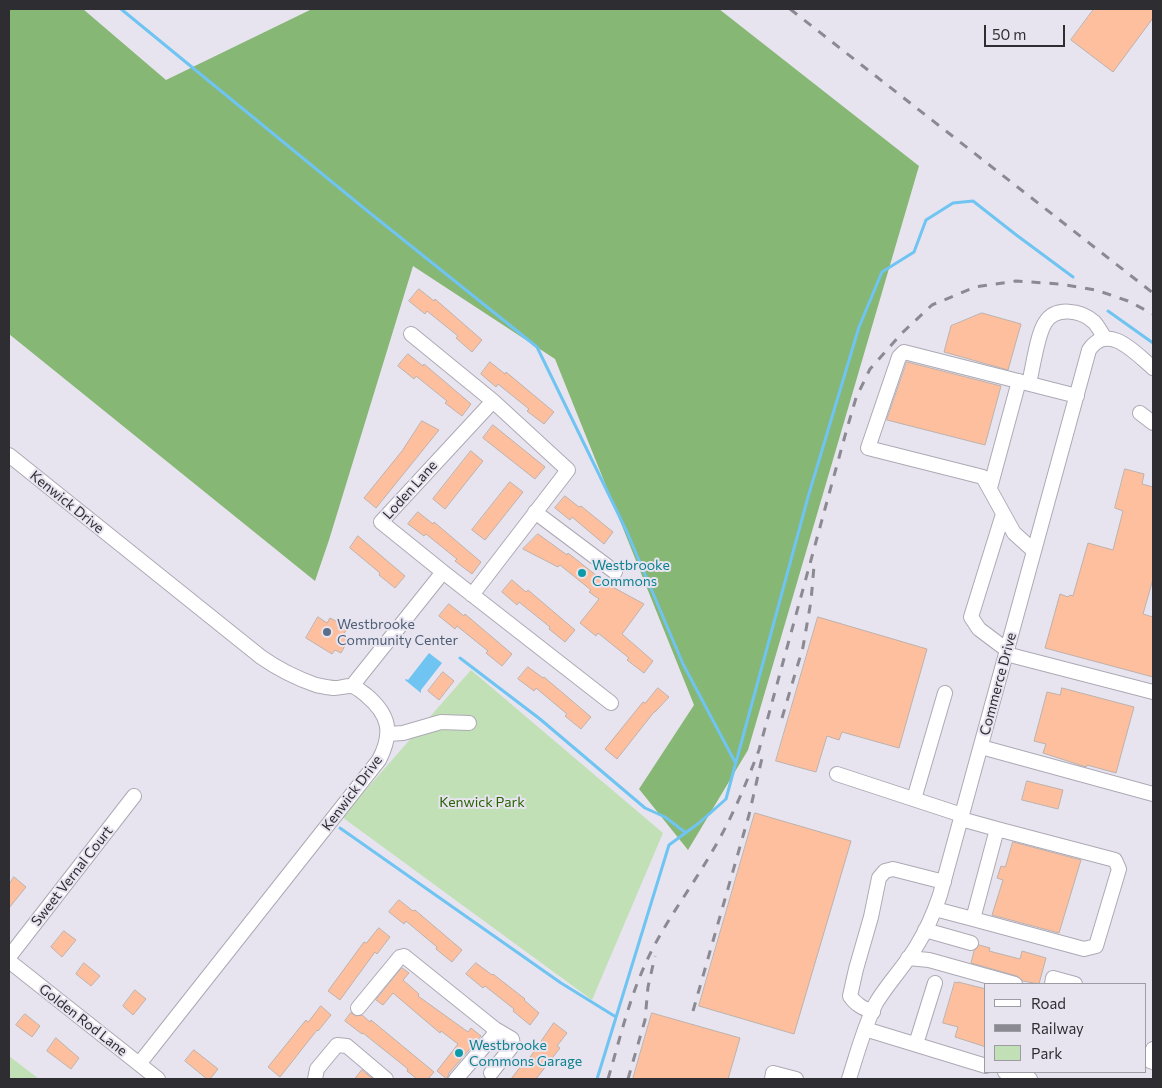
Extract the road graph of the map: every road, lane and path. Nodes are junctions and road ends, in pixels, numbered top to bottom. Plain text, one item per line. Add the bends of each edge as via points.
1 (411, 334) dead end
2 (1105, 338) junction
3 (1153, 368) edge
4 (1024, 382) junction
5 (1077, 396) junction
6 (493, 401) junction
7 (1140, 413) dead end
8 (1153, 423) edge
9 (9, 455) edge
10 (990, 488) junction
11 (535, 512) junction
12 (1003, 514) junction
13 (1034, 551) junction
14 (443, 572) junction
15 (615, 572) dead end
16 (472, 595) junction
17 (1007, 652) junction
18 (352, 686) junction
19 (1153, 692) edge
20 (945, 693) dead end
21 (611, 702) dead end
22 (469, 723) dead end
23 (388, 734) junction
24 (981, 747) junction
25 (837, 774) dead end
26 (1153, 794) edge
27 (134, 796) dead end
28 (914, 799) junction
29 (962, 817) junction
30 (997, 829) junction
31 (944, 882) junction
32 (935, 909) junction
33 (973, 919) junction
34 (925, 930) junction
35 (971, 943) dead end
36 (9, 957) edge
37 (908, 958) junction
38 (9, 961) edge
39 (935, 983) dead end
40 (1011, 983) edge
41 (1052, 983) edge
42 (1072, 983) edge
43 (358, 1008) dead end
44 (873, 1012) junction
45 (866, 1028) junction
46 (495, 1029) junction
47 (916, 1044) junction
48 (1153, 1049) edge
49 (1153, 1062) edge
50 (139, 1064) junction
51 (984, 1065) edge
52 (491, 1073) dead end
53 (1009, 1073) edge
54 (158, 1079) edge
55 (314, 1079) edge
56 (386, 1079) edge
57 (456, 1079) edge
58 (772, 1079) edge
59 (796, 1079) edge
60 (849, 1079) edge
61 (1030, 1079) edge

1 - 6 street
2 - 3 street via 1120,342
2 - 4 street via 1094,322 1080,314 1067,311 1054,315 1045,322
2 - 5 street, Commerce Drive via 1089,350
4 - 5 street
4 - 10 street
4 - 10 street via 904,352 899,357 868,448 983,477
5 - 13 street, Commerce Drive
6 - 11 street via 568,470
6 - 14 street, Loden Lane via 380,522
7 - 8 street
9 - 18 street, Kenwick Drive via 280,670 318,685 334,688
10 - 12 street
11 - 15 street
11 - 16 street
12 - 13 street via 1014,532
12 - 17 street via 970,617 979,629
13 - 17 street, Commerce Drive
14 - 16 street, Loden Lane
14 - 18 street
16 - 21 street, Loden Lane
17 - 19 street
17 - 24 street, Commerce Drive
18 - 23 street via 378,706
20 - 28 street
22 - 23 street via 441,722
23 - 50 street, Kenwick Drive via 379,760
24 - 26 street
24 - 29 street, Commerce Drive
25 - 28 street
27 - 36 street, Sweet Vernal Court
28 - 29 street
29 - 30 street
29 - 31 street, Commerce Drive
30 - 33 street
30 - 33 street via 1115,860 1119,869 1096,946 1084,949
31 - 32 street, Commerce Drive
31 - 44 street via 892,869 879,878 850,996 861,1007
32 - 33 street
32 - 34 street, Commerce Drive
34 - 35 street
34 - 37 street, Commerce Drive
37 - 40 street via 929,960
37 - 44 street, Commerce Drive
38 - 50 street, Golden Rod Lane
39 - 47 street
41 - 42 street via 1053,978
43 - 46 street via 404,956
44 - 45 street, Commerce Drive
45 - 47 street
45 - 60 street, Commerce Drive
46 - 52 street via 512,1039 513,1045
46 - 57 street via 494,1036
47 - 51 street
48 - 49 street via 1150,1061
50 - 54 street, Golden Rod Lane
53 - 61 street
55 - 56 street via 317,1070 337,1045 347,1046
58 - 59 street via 773,1073

